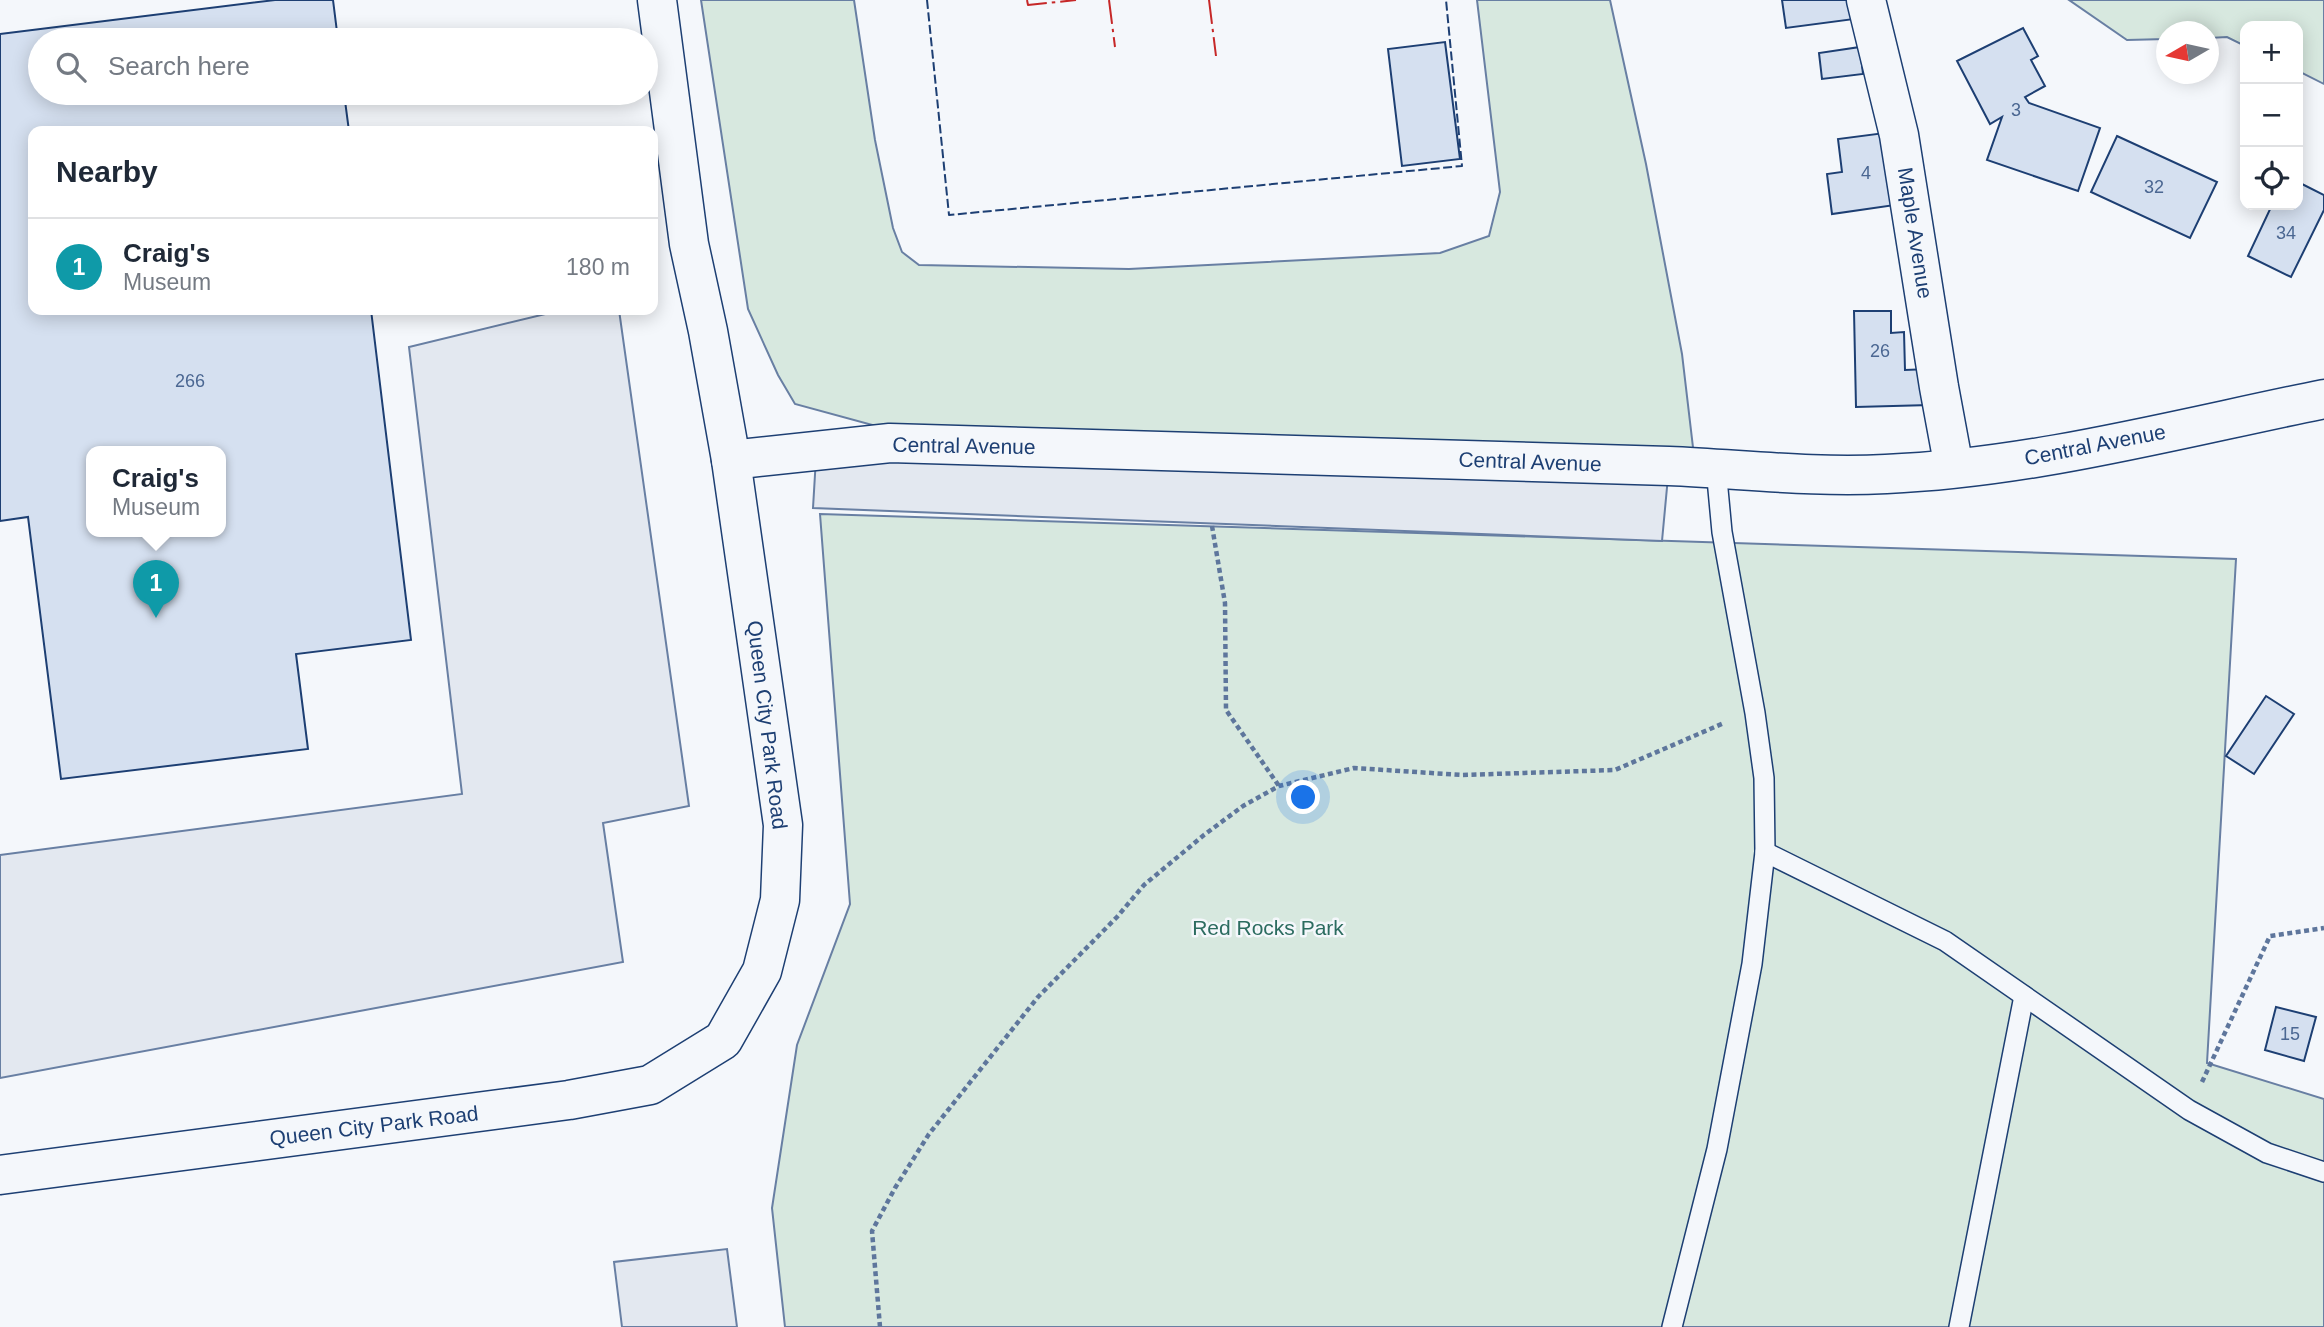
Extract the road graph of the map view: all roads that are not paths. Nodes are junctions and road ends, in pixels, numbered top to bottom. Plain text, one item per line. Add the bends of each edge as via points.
1 (657, 0) edge
2 (1866, 0) edge
3 (2324, 399) edge
4 (731, 460) junction
5 (1716, 468) junction
6 (1954, 468) junction
7 (1765, 852) junction
8 (2024, 996) junction
9 (2324, 1172) edge
10 (0, 1175) edge
11 (1672, 1327) edge
12 (1959, 1327) edge

1 - 4 street, Queen City Park Road via 689,244
2 - 6 street, Maple Avenue via 1899,135
3 - 6 street, Central Avenue via 2045,456
4 - 5 street, Central Avenue via 890,443
4 - 10 street, Queen City Park Road via 783,825 780,900 762,971 723,1040 650,1085 569,1100
5 - 6 street, Central Avenue via 1798,474
5 - 7 lane via 1722,532 1764,778
7 - 8 lane via 1945,941
7 - 11 lane via 1752,964 1717,1149
8 - 9 lane via 2189,1110 2267,1153
8 - 12 lane

